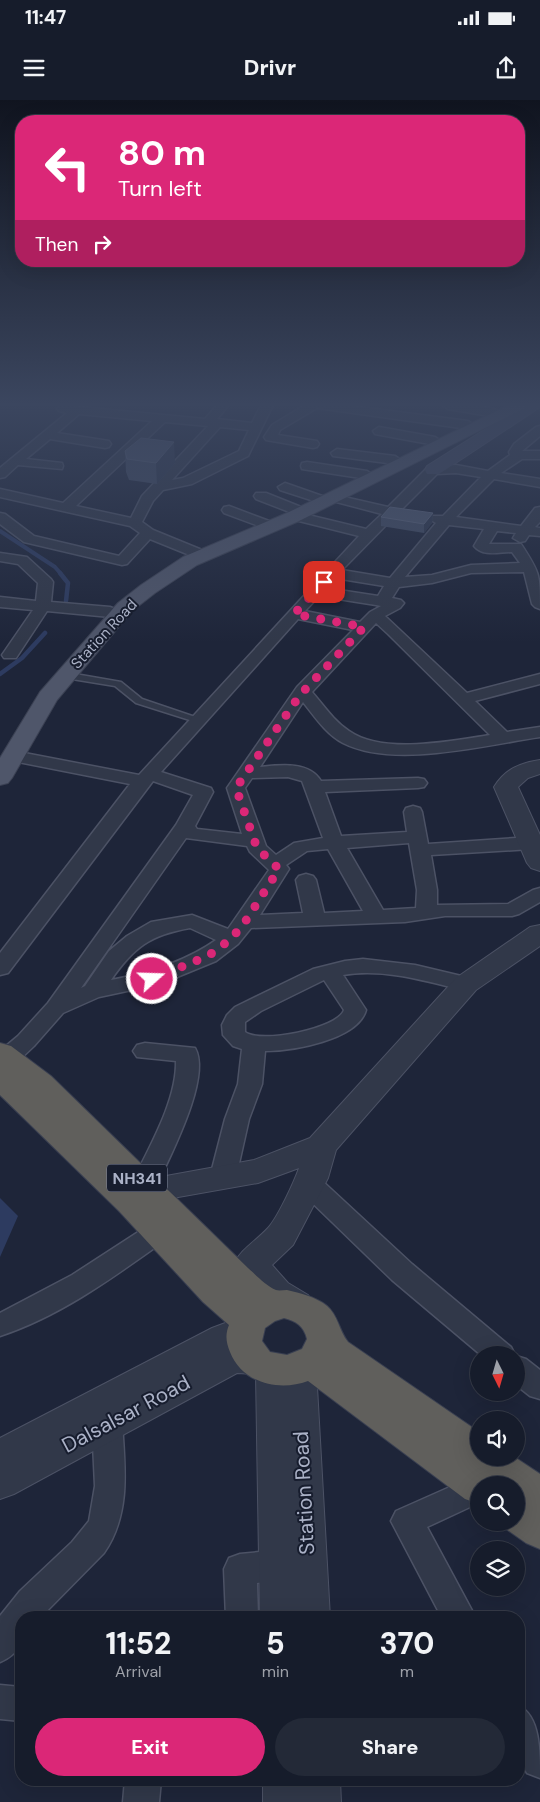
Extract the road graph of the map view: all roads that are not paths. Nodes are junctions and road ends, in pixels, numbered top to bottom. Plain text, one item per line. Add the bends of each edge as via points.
1 (90, 484) edge
2 (161, 484) edge
3 (171, 484) edge
4 (350, 484) edge
5 (353, 484) edge
6 (419, 484) edge
7 (482, 484) edge
8 (159, 487) junction
9 (285, 487) dead end
10 (0, 493) edge
11 (261, 496) dead end
12 (325, 498) junction
13 (66, 508) junction
14 (229, 510) dead end
15 (540, 511) edge
16 (296, 513) junction
17 (390, 513) junction
18 (0, 517) edge
19 (446, 520) junction
20 (135, 523) junction
21 (264, 524) junction
22 (493, 526) junction
23 (523, 529) junction
24 (540, 532) edge
25 (148, 533) junction
26 (368, 534) junction
27 (2, 542) dead end
28 (516, 547) junction
29 (197, 553) junction
30 (0, 558) edge
31 (22, 560) junction
32 (534, 572) edge
33 (332, 573) junction
34 (432, 579) junction
35 (393, 583) junction
36 (316, 590) junction
37 (0, 602) edge
38 (540, 604) edge
39 (42, 606) junction
40 (110, 612) junction
41 (379, 612) junction
42 (294, 614) junction
43 (10, 655) dead end
44 (75, 677) dead end
45 (540, 679) edge
46 (303, 691) junction
47 (463, 699) junction
48 (199, 720) junction
49 (540, 732) edge
50 (502, 737) junction
51 (7, 757) edge
52 (540, 767) edge
53 (0, 778) edge
54 (147, 778) junction
55 (242, 781) junction
56 (418, 783) dead end
57 (314, 787) junction
58 (204, 792) junction
59 (413, 812) dead end
60 (185, 826) junction
61 (254, 841) junction
62 (332, 842) junction
63 (534, 842) edge
64 (420, 844) junction
65 (274, 865) junction
66 (306, 880) dead end
67 (540, 894) edge
68 (426, 913) junction
69 (377, 917) junction
70 (315, 920) junction
71 (245, 922) junction
72 (540, 933) edge
73 (231, 939) junction
74 (0, 968) edge
75 (329, 971) junction
76 (466, 984) junction
77 (93, 991) junction
78 (55, 1008) junction
79 (254, 1044) junction
80 (145, 1050) dead end
81 (2, 1064) edge
82 (320, 1146) junction
83 (223, 1177) junction
84 (309, 1184) junction
85 (155, 1186) junction
86 (158, 1232) junction
87 (0, 1325) edge
88 (280, 1341) junction
89 (490, 1346) edge
90 (108, 1424) junction
91 (470, 1448) edge
92 (0, 1457) edge
93 (496, 1466) edge
94 (0, 1481) edge
95 (469, 1491) edge
96 (540, 1496) edge
97 (525, 1520) edge
98 (540, 1530) edge
99 (280, 1565) junction
100 (25, 1611) edge
101 (242, 1611) edge
102 (281, 1611) edge
103 (308, 1611) edge
104 (456, 1611) edge
105 (15, 1624) edge
106 (0, 1645) edge
107 (0, 1702) edge
108 (15, 1703) edge
109 (143, 1786) edge
110 (286, 1786) edge
111 (317, 1786) edge
112 (142, 1802) edge
113 (286, 1802) edge
114 (318, 1802) edge

1 - 13 street
2 - 8 street
3 - 8 street
4 - 12 main road, Station Road
5 - 12 main road, Station Road
6 - 17 street
7 - 19 street
8 - 20 street via 147,499
9 - 12 street
10 - 13 street
11 - 16 street
12 - 16 main road, Station Road
12 - 17 street
13 - 20 street
14 - 21 street
15 - 23 street via 536,519
16 - 21 main road, Station Road
16 - 26 street
16 - 51 main road, Station Road via 190,561 125,608 48,698
17 - 19 street
17 - 26 street
18 - 25 street via 29,539 122,561
19 - 22 street
19 - 35 street
20 - 25 street
21 - 29 main road, Station Road
22 - 23 street
22 - 28 street via 481,546 488,549
23 - 24 street
23 - 28 street
25 - 29 street
26 - 33 street
27 - 31 street
28 - 32 street
29 - 40 main road, Station Road via 139,587
30 - 31 street
31 - 39 street via 46,582
32 - 34 street via 471,569
32 - 38 street
33 - 35 street
33 - 36 street
34 - 35 street
34 - 41 street
35 - 41 street
36 - 41 street
36 - 42 street
37 - 39 street
39 - 40 street
39 - 43 street
40 - 51 main road, Station Road via 37,696
41 - 42 street
41 - 46 street
41 - 47 street
42 - 48 street
44 - 48 lane via 118,684 139,701
45 - 47 street
46 - 50 street via 339,731 351,740 371,746 443,746
46 - 55 street
47 - 50 street
48 - 54 street
49 - 50 street
51 - 53 main road, Station Road
51 - 54 street
52 - 63 street via 518,774 506,787
54 - 58 street
54 - 74 street
55 - 57 street via 303,773 310,776
55 - 58 street
55 - 61 street
56 - 57 street
57 - 62 street
58 - 60 street
59 - 64 street
60 - 61 street via 191,834
60 - 78 street
61 - 65 street
62 - 64 street
62 - 65 street via 301,848
62 - 69 street
63 - 64 street
64 - 68 street via 427,890
65 - 71 street via 279,869
66 - 70 street
67 - 68 street via 512,910
68 - 69 street
69 - 70 street
70 - 71 street
71 - 73 street
72 - 76 street
73 - 77 street via 208,956 178,970 152,979
73 - 77 street via 192,921 158,927 116,956
75 - 76 street via 351,966 380,966
75 - 79 street via 249,1008 236,1020 233,1034
75 - 79 street via 355,1010 350,1021 295,1041
76 - 82 street
77 - 78 street
78 - 81 street
79 - 83 street via 250,1084 236,1118
80 - 85 street via 187,1054 188,1077
81 - 85 highway, NH341 via 40,1084
81 - 86 highway, NH341 via 20,1095
82 - 83 street via 258,1171
82 - 84 street
83 - 85 street
84 - 88 street via 281,1236 250,1265 276,1293
84 - 89 street via 402,1272
85 - 88 highway, NH341 via 236,1278 259,1298
86 - 87 street via 47,1303
86 - 88 highway, NH341 via 214,1292
88 - 90 street, Dalsalsar Road via 233,1357
88 - 91 highway, NH341 via 335,1353
88 - 92 street, Dalsalsar Road via 225,1339
88 - 95 highway, NH341
88 - 99 street, Station Road
88 - 103 street, Station Road
90 - 94 street, Dalsalsar Road
90 - 100 street via 109,1483 104,1525 91,1544
93 - 96 highway
95 - 104 street via 407,1521
97 - 98 highway
99 - 101 street via 240,1569
99 - 102 street, Station Road
105 - 106 street
107 - 108 street
109 - 112 street
110 - 113 street
111 - 114 street

